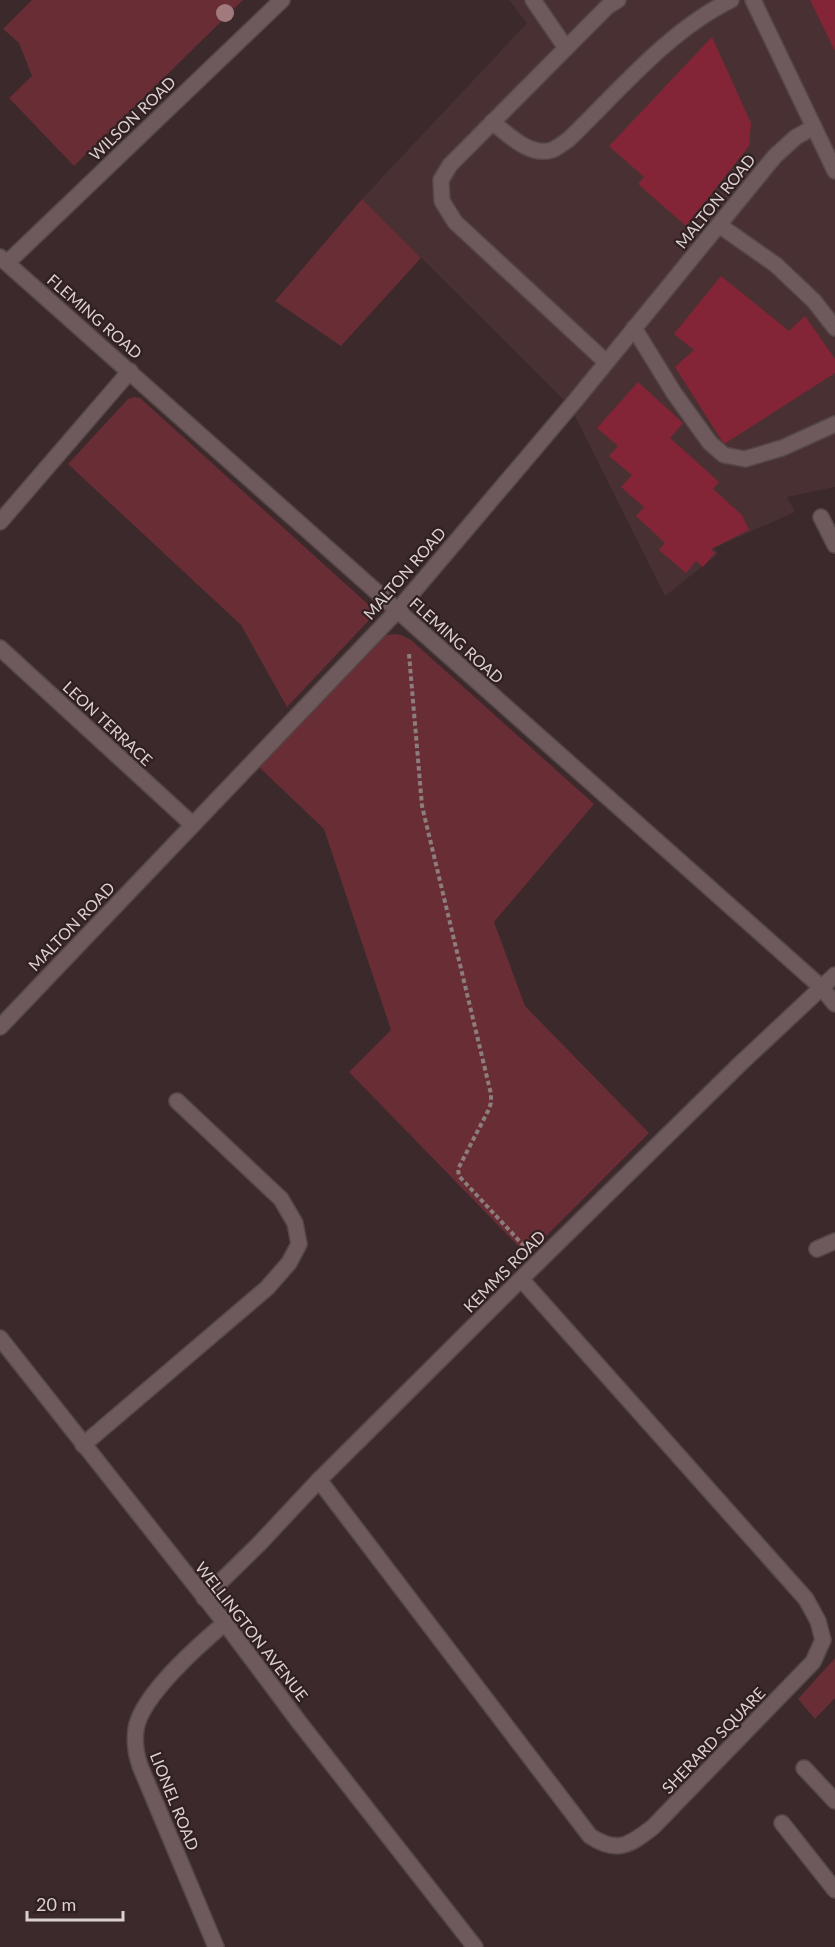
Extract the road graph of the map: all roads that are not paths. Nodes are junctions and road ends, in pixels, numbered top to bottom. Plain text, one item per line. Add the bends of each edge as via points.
1 (282, 0) edge
2 (532, 0) edge
3 (618, 0) edge
4 (731, 0) edge
5 (753, 0) edge
6 (566, 48) junction
7 (492, 122) junction
8 (814, 127) junction
9 (835, 171) edge
10 (719, 225) junction
11 (4, 260) edge
12 (634, 328) junction
13 (835, 328) edge
14 (606, 362) junction
15 (130, 371) junction
16 (835, 424) edge
17 (821, 517) dead end
18 (0, 522) edge
19 (835, 545) edge
20 (397, 611) junction
21 (0, 648) edge
22 (193, 825) junction
23 (835, 975) edge
24 (821, 987) junction
25 (835, 1004) edge
26 (0, 1027) edge
27 (177, 1101) dead end
28 (835, 1241) edge
29 (817, 1249) dead end
30 (521, 1279) junction
31 (0, 1338) edge
32 (83, 1445) junction
33 (319, 1480) junction
34 (204, 1598) junction
35 (225, 1623) junction
36 (804, 1768) dead end
37 (835, 1801) edge
38 (782, 1823) dead end
39 (835, 1890) edge
40 (216, 1947) edge
41 (475, 1947) edge

1 - 11 street, WILSON ROAD
2 - 6 street
3 - 6 street
4 - 7 street via 675,35 568,140 553,150 527,148
5 - 8 street
6 - 7 street
7 - 14 street via 450,165 441,180 442,201 455,222
8 - 9 street
8 - 10 street, MALTON ROAD via 780,150
10 - 12 street, MALTON ROAD
10 - 13 street via 776,265 814,301
11 - 15 street, FLEMING ROAD
12 - 14 street, MALTON ROAD
12 - 16 street via 674,393 710,443 724,455 745,459 782,448
14 - 20 street, MALTON ROAD
15 - 18 street
15 - 20 street, FLEMING ROAD
17 - 19 street
20 - 22 street, MALTON ROAD
20 - 24 street, FLEMING ROAD
21 - 22 street, LEON TERRACE
22 - 26 street, MALTON ROAD
23 - 24 street, KEMMS ROAD
24 - 25 street, FLEMING ROAD
24 - 30 street, KEMMS ROAD
27 - 32 street via 281,1200 295,1223 299,1244 289,1263 267,1288
28 - 29 street
30 - 33 street, KEMMS ROAD
30 - 33 street, SHERARD SQUARE via 806,1599 821,1630 823,1640 813,1662 653,1827 622,1846 604,1845 590,1836
31 - 32 street, WELLINGTON AVENUE
32 - 34 street, WELLINGTON AVENUE
33 - 34 street, KEMMS ROAD
34 - 35 street, WELLINGTON AVENUE
35 - 40 street, LIONEL ROAD via 157,1690 136,1727 135,1747
35 - 41 street, WELLINGTON AVENUE
36 - 37 street
38 - 39 street

